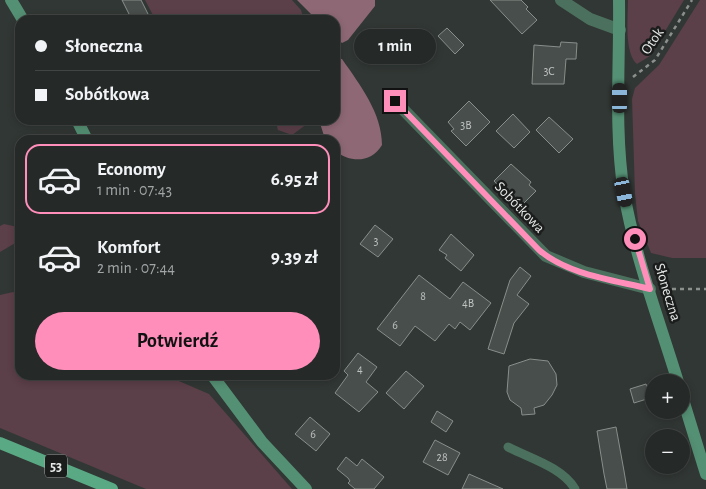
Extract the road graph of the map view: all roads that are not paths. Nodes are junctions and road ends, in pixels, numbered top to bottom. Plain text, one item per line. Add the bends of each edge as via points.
1 (11, 0) edge
2 (561, 0) edge
3 (619, 0) edge
4 (20, 15) edge
5 (620, 30) junction
6 (395, 101) dead end
7 (650, 289) junction
8 (676, 374) edge
9 (216, 380) edge
10 (689, 419) edge
11 (0, 443) edge
12 (508, 447) dead end
13 (706, 474) edge
14 (112, 489) edge
15 (306, 489) edge
16 (575, 489) edge

1 - 4 street
2 - 5 street via 590,19
3 - 5 street, Słoneczna
5 - 7 street, Słoneczna via 620,144 624,192
6 - 7 street, Sobótkowa via 546,256 584,272
7 - 8 street, Słoneczna
9 - 15 street via 262,442
10 - 13 street
11 - 14 main road, 53
12 - 16 lane via 555,471 570,481

